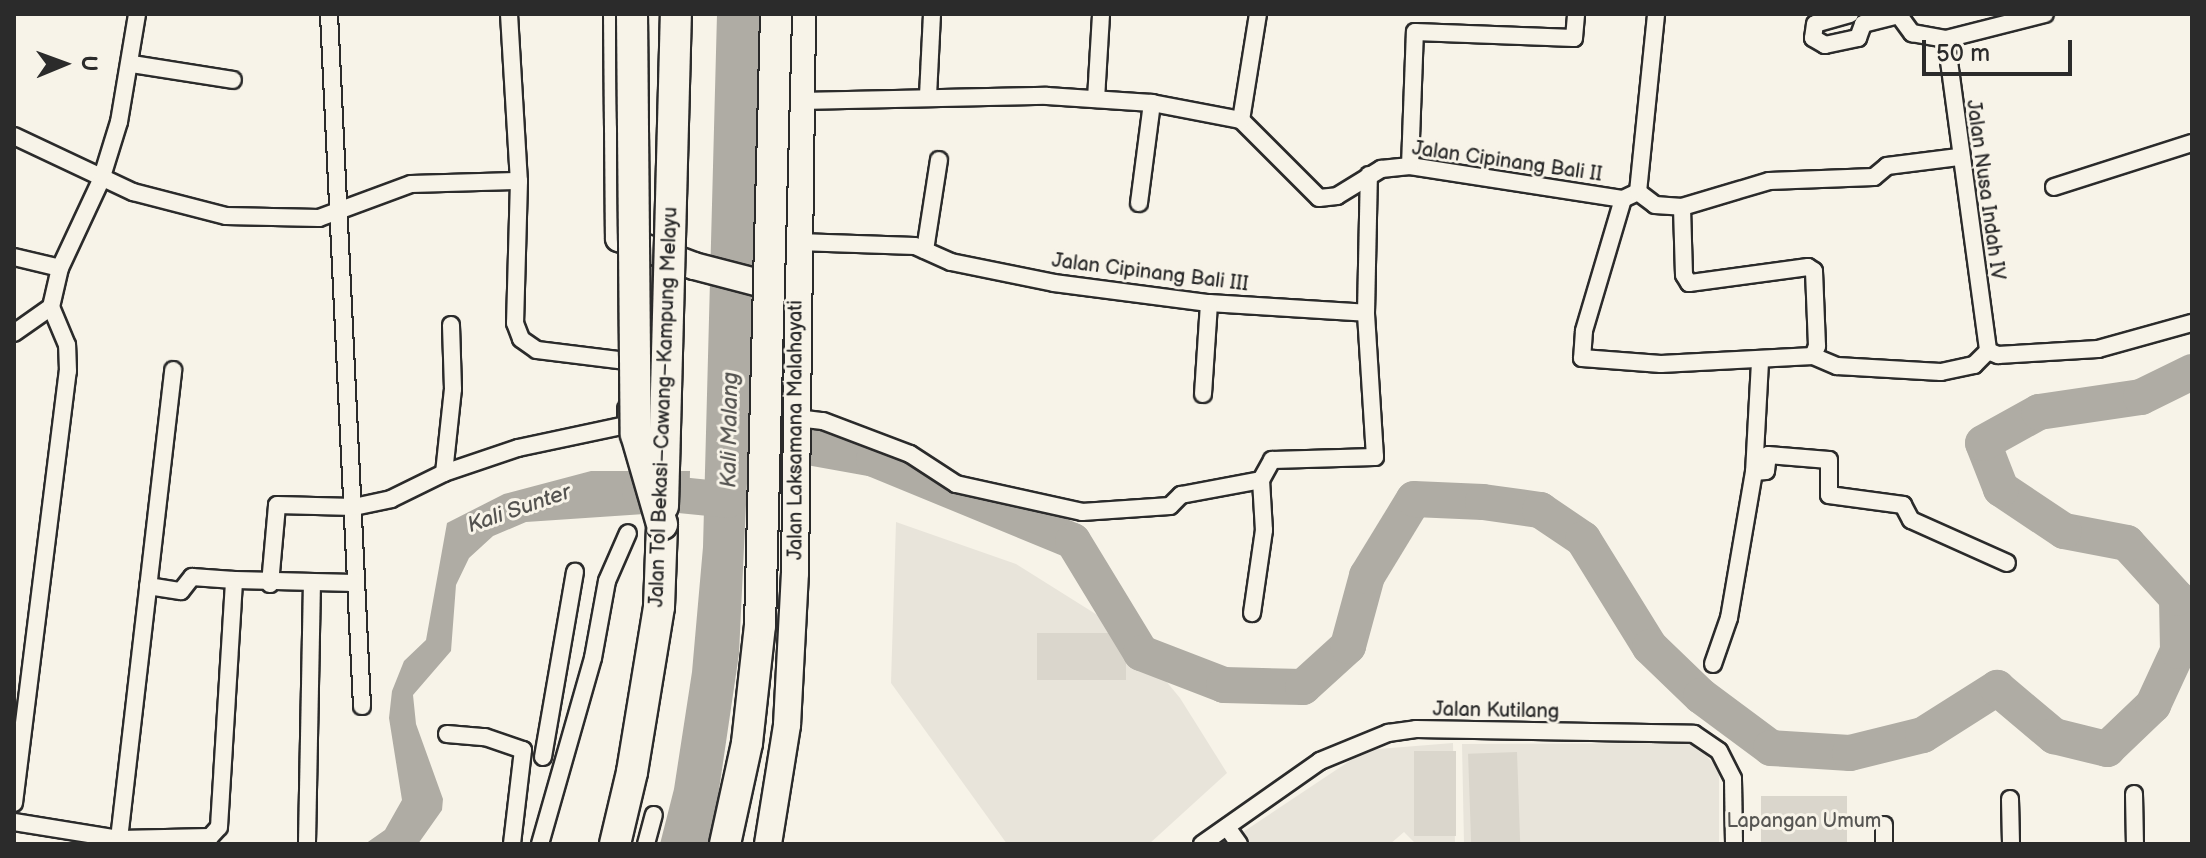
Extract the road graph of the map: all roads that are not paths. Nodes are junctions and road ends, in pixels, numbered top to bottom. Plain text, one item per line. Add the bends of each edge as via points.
1 (137, 14) edge
2 (329, 14) edge
3 (509, 14) edge
4 (617, 14) edge
5 (632, 14) edge
6 (676, 14) edge
7 (776, 14) edge
8 (802, 14) edge
9 (932, 14) edge
10 (1101, 14) edge
11 (1258, 14) edge
12 (1576, 14) edge
13 (1656, 14) edge
14 (1898, 14) edge
15 (2045, 14) edge
16 (1855, 17) edge
17 (1946, 39) junction
18 (132, 64) junction
19 (233, 80) dead end
20 (928, 96) junction
21 (1096, 99) junction
22 (1152, 103) junction
23 (800, 112) junction
24 (1241, 120) junction
25 (14, 136) edge
26 (2192, 143) edge
27 (1958, 157) junction
28 (939, 160) dead end
29 (1410, 166) junction
30 (1369, 175) junction
31 (101, 180) junction
32 (519, 181) junction
33 (2054, 187) dead end
34 (1631, 195) junction
35 (1139, 203) dead end
36 (1682, 207) junction
37 (341, 211) junction
38 (629, 242) junction
39 (798, 242) junction
40 (925, 250) junction
41 (14, 257) edge
42 (60, 268) junction
43 (778, 288) junction
44 (1209, 303) junction
45 (51, 307) junction
46 (1366, 313) junction
47 (2192, 323) edge
48 (451, 325) dead end
49 (14, 333) edge
50 (1991, 353) junction
51 (1813, 356) junction
52 (626, 361) junction
53 (1760, 362) junction
54 (173, 370) dead end
55 (1203, 394) dead end
56 (797, 427) junction
57 (1754, 472) junction
58 (444, 473) junction
59 (1261, 480) junction
60 (354, 507) junction
61 (662, 524) junction
62 (628, 533) dead end
63 (2007, 563) dead end
64 (575, 572) dead end
65 (234, 580) junction
66 (312, 582) junction
67 (356, 583) junction
68 (270, 584) junction
69 (148, 586) junction
70 (1252, 613) dead end
71 (1713, 664) dead end
72 (362, 706) dead end
73 (447, 734) dead end
74 (523, 750) junction
75 (543, 757) junction
76 (558, 772) junction
77 (2134, 794) dead end
78 (2010, 799) dead end
79 (14, 803) edge
80 (654, 815) dead end
81 (14, 822) edge
82 (1884, 825) dead end
83 (1227, 827) junction
84 (119, 839) junction
85 (307, 842) edge
86 (512, 844) edge
87 (540, 844) edge
88 (615, 844) edge
89 (646, 844) edge
90 (725, 844) edge
91 (768, 844) edge
92 (1202, 844) edge
93 (1239, 844) edge
94 (1734, 844) edge
95 (1884, 844) edge
96 (2011, 844) edge
97 (2135, 844) edge

1 - 18 street
2 - 37 street
3 - 32 street
4 - 38 main road
5 - 61 highway, bridge via 636,434
6 - 61 highway, Jalan Tol Bekasi–Cawang–Kampung Melayu, bridge
7 - 90 highway, bridge via 760,626 747,743
8 - 23 main road, Jalan Laksamana Malahayati
9 - 20 street
10 - 21 street
11 - 24 street
12 - 29 street via 1574,38 1415,32
13 - 34 street
14 - 16 street
14 - 17 street via 1912,33
15 - 17 street
17 - 27 street, Jalan Nusa Indah IV
18 - 19 street
18 - 31 street
20 - 21 street
20 - 23 street
21 - 22 street
22 - 24 street
22 - 35 street
23 - 39 main road, Jalan Laksamana Malahayati
23 - 43 main road via 786,150
24 - 30 street, Jalan Cipinang Bali II via 1314,196 1337,196
25 - 31 street
26 - 33 street
27 - 36 street via 1887,166 1874,177 1769,181
27 - 50 street, Jalan Nusa Indah IV
28 - 40 street
29 - 30 street, Jalan Cipinang Bali II
29 - 34 street, Jalan Cipinang Bali II
30 - 46 street
31 - 37 street via 164,203 226,216 299,219
31 - 42 street
32 - 37 street via 411,184
32 - 52 street via 515,323 521,339 537,350
34 - 36 street, Jalan Cipinang Bali II via 1655,205
34 - 53 street via 1584,331 1582,358 1661,364
36 - 51 street via 1684,275 1689,283 1808,267 1814,271
37 - 60 street
38 - 43 main road, bridge
38 - 52 street
39 - 40 street, Jalan Cipinang Bali III
39 - 56 main road, Jalan Laksamana Malahayati
40 - 44 street, Jalan Cipinang Bali III via 996,273
41 - 42 street
42 - 45 street
43 - 56 main road via 782,402
44 - 46 street, Jalan Cipinang Bali III
44 - 55 street
45 - 49 street
45 - 79 street via 67,345 68,371
46 - 59 street via 1375,457 1272,460
47 - 50 street via 2098,349
48 - 58 street via 453,389
50 - 51 street via 1974,365 1941,372 1837,366
51 - 53 street
52 - 58 street via 626,425 518,448
53 - 57 street
54 - 69 street
56 - 59 street via 823,421 910,454 956,484 1082,512 1170,506 1181,495
56 - 91 main road, Jalan Laksamana Malahayati via 787,725
57 - 63 street via 1766,471 1768,455 1829,460 1829,495 1903,505 1911,520
57 - 71 street via 1729,618
58 - 60 street via 413,491
59 - 70 street via 1264,530
60 - 67 street
60 - 68 street via 277,505
61 - 88 highway, Jalan Tol Bekasi–Cawang–Kampung Melayu via 659,607
62 - 76 street via 607,581 593,658
64 - 75 street
65 - 68 street
65 - 69 street via 192,577 181,591
65 - 84 street via 219,827 200,839
66 - 67 street
66 - 68 street
66 - 85 street
67 - 72 street
69 - 84 street
73 - 74 street via 485,737
74 - 75 street
74 - 86 street
75 - 76 street
76 - 87 street
77 - 97 street
78 - 96 street
80 - 89 street
81 - 84 street
82 - 95 street
83 - 92 street, Jalan Kutilang
83 - 93 street
83 - 94 street, Jalan Kutilang via 1320,761 1388,733 1673,732 1694,734 1719,751 1733,779

